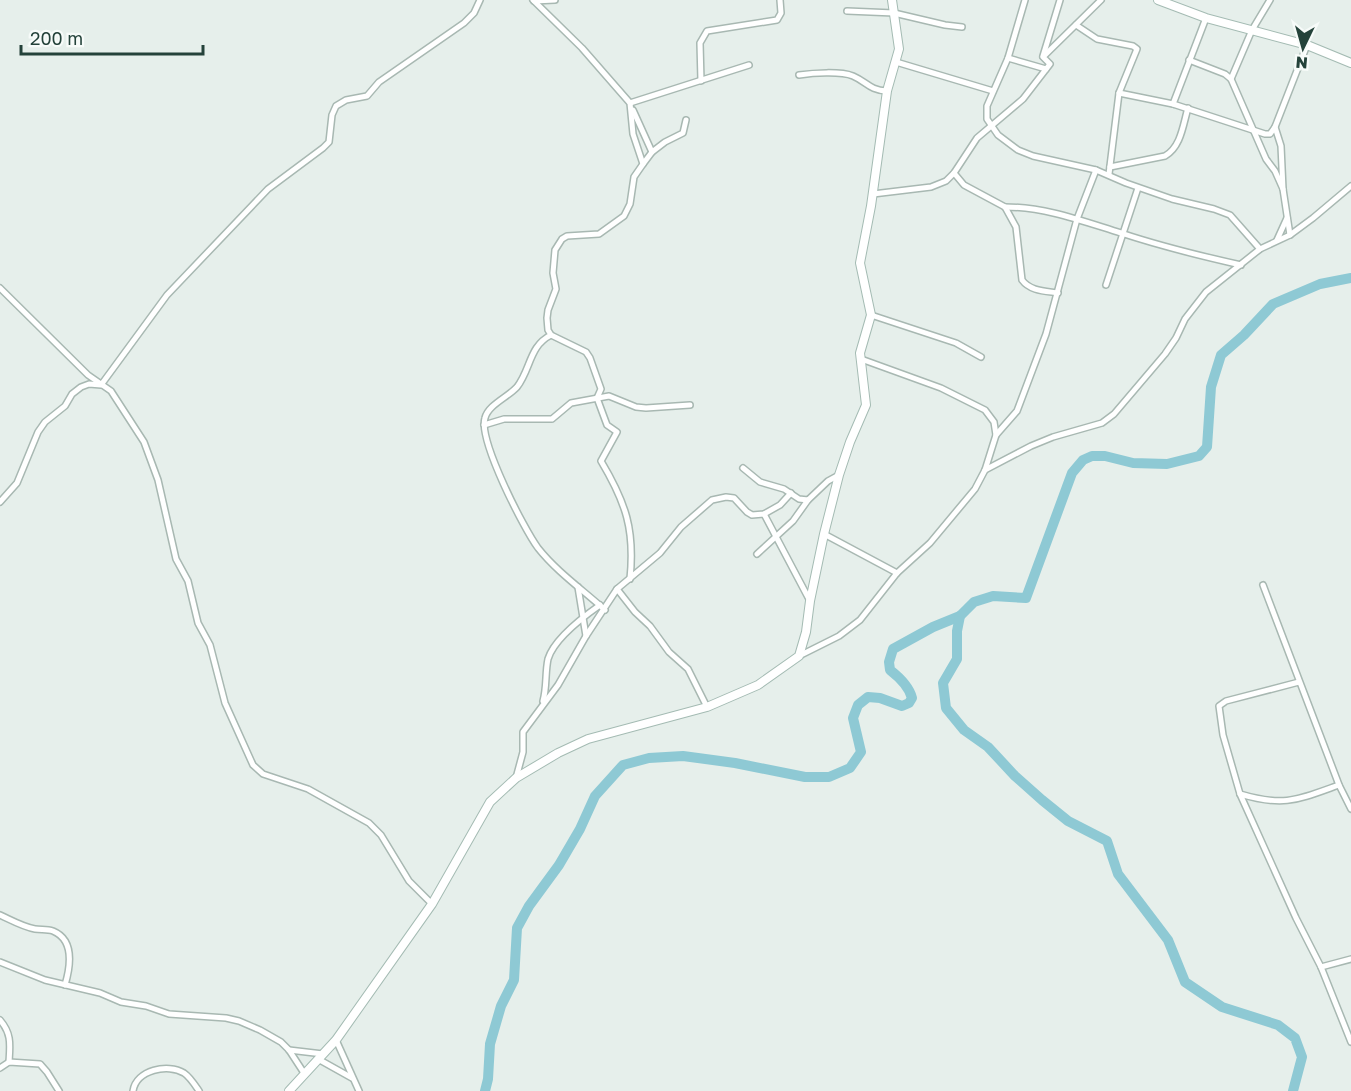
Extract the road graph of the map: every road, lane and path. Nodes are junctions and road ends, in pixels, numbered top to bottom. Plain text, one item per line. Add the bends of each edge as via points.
1 (480, 0) edge
2 (555, 0) edge
3 (780, 0) edge
4 (892, 0) edge
5 (1025, 0) edge
6 (1060, 0) edge
7 (1101, 0) edge
8 (1158, 0) edge
9 (1270, 0) edge
10 (534, 1) edge
11 (847, 11) dead end
12 (894, 14) junction
13 (1206, 18) junction
14 (1076, 26) junction
15 (962, 27) dead end
16 (1252, 30) junction
17 (1308, 45) junction
18 (1043, 57) junction
19 (1008, 58) junction
20 (1189, 60) junction
21 (896, 62) junction
22 (1351, 63) edge
23 (749, 65) dead end
24 (1046, 69) junction
25 (799, 75) dead end
26 (1231, 79) junction
27 (702, 81) junction
28 (887, 91) junction
29 (993, 91) junction
30 (1119, 93) junction
31 (1173, 104) junction
32 (631, 106) junction
33 (1188, 108) junction
34 (686, 120) dead end
35 (991, 125) junction
36 (1275, 127) junction
37 (1253, 129) junction
38 (652, 152) junction
39 (642, 164) junction
40 (1110, 167) junction
41 (1096, 170) junction
42 (954, 173) junction
43 (1109, 174) junction
44 (1351, 186) edge
45 (1138, 188) junction
46 (1283, 189) junction
47 (873, 194) junction
48 (1005, 207) junction
49 (1287, 217) junction
50 (1077, 219) junction
51 (1123, 234) junction
52 (1290, 235) junction
53 (1276, 240) junction
54 (1260, 249) junction
55 (1241, 265) junction
56 (1106, 285) dead end
57 (0, 288) edge
58 (1058, 293) junction
59 (871, 315) junction
60 (551, 335) junction
61 (981, 357) dead end
62 (861, 358) junction
63 (102, 385) junction
64 (597, 398) junction
65 (690, 405) dead end
66 (484, 425) junction
67 (996, 435) junction
68 (743, 468) dead end
69 (986, 470) junction
70 (839, 475) junction
71 (791, 494) junction
72 (808, 500) junction
73 (0, 502) edge
74 (764, 514) junction
75 (824, 534) junction
76 (777, 535) junction
77 (758, 554) dead end
78 (897, 573) junction
79 (630, 579) junction
80 (1263, 585) dead end
81 (578, 587) junction
82 (617, 590) junction
83 (810, 601) junction
84 (600, 605) junction
85 (605, 610) junction
86 (584, 616) junction
87 (586, 636) junction
88 (799, 656) junction
89 (1299, 682) junction
90 (541, 706) junction
91 (707, 708) junction
92 (516, 778) junction
93 (1339, 785) junction
94 (1240, 794) junction
95 (1351, 809) edge
96 (432, 904) junction
97 (0, 915) edge
98 (1351, 959) edge
99 (0, 962) edge
100 (1321, 967) junction
101 (65, 985) junction
102 (0, 1020) edge
103 (336, 1040) junction
104 (1351, 1042) edge
105 (290, 1050) junction
106 (320, 1056) junction
107 (9, 1062) junction
108 (0, 1068) edge
109 (304, 1073) junction
110 (354, 1079) junction
111 (59, 1091) edge
112 (134, 1091) edge
113 (199, 1091) edge
114 (289, 1091) edge
115 (358, 1091) edge

1 - 63 street via 464,23 379,82 366,96 336,106 331,135 323,148 268,189 190,270 167,295
2 - 10 street
3 - 27 street via 782,13 777,20 707,31 700,43
4 - 12 street
5 - 19 street
6 - 18 street
7 - 14 street
8 - 13 street
9 - 16 street
10 - 32 street via 582,48
11 - 12 street
12 - 15 street
12 - 21 street via 899,48
13 - 16 street
13 - 20 street
14 - 18 street
14 - 30 street via 1097,39 1136,47
16 - 17 street
16 - 26 street
17 - 22 street
17 - 36 street
18 - 24 street via 1050,64
19 - 24 street
19 - 29 street
20 - 26 street
20 - 31 street
21 - 28 street
21 - 29 street
23 - 27 street
24 - 35 street via 1023,99
25 - 28 street via 848,75 876,90
26 - 37 street
27 - 32 street
28 - 47 street
29 - 35 street via 986,115
30 - 31 street
30 - 40 street
31 - 33 street
32 - 38 street
32 - 39 street via 633,134
33 - 37 street
33 - 40 street via 1171,153
34 - 38 street via 683,133
35 - 41 street via 1018,150
35 - 42 street via 977,138
36 - 37 street via 1270,134
36 - 46 street via 1283,159
37 - 46 street
38 - 39 street
39 - 60 street via 634,177 624,216 598,234 567,236 555,250 552,273 556,289 546,318
40 - 43 street
41 - 43 street
41 - 50 street
42 - 47 street via 939,185
42 - 48 street via 964,185
43 - 45 street
44 - 52 street
45 - 51 street
45 - 54 street via 1230,215
46 - 49 street
47 - 59 street via 860,263
48 - 50 street via 1042,210
48 - 58 street via 1016,228 1022,280 1032,288
49 - 52 street
49 - 53 street
50 - 51 street
50 - 58 street
51 - 55 street
51 - 56 street
52 - 53 street
53 - 54 street
54 - 55 street
55 - 69 street via 1200,299 1165,354 1114,414 1102,423 1031,446
57 - 63 street
58 - 67 street via 1017,411
59 - 61 street via 956,343
59 - 62 street
60 - 64 street via 586,352 601,388
60 - 66 street via 535,347 518,386 488,412
62 - 67 street via 941,388 986,410
62 - 70 street via 866,405
63 - 73 street via 81,387 45,423 15,486
63 - 96 street via 114,395 148,451 176,559 188,581 198,623 210,645 225,703 253,765 262,774 308,789 369,823 381,835 409,881
64 - 65 street via 609,396 646,408
64 - 66 street via 571,403 552,419 504,419
64 - 79 street via 607,425 617,432 601,461 624,504 632,544
66 - 81 street via 496,470 529,535
67 - 69 street
68 - 71 street via 760,482
69 - 78 street via 950,521
70 - 72 street
70 - 75 street
71 - 72 street
71 - 74 street
72 - 76 street
74 - 76 street
74 - 79 street via 752,515 734,498 712,500
75 - 78 street
75 - 83 street
76 - 77 street
76 - 83 street
78 - 88 street via 860,620 839,636
79 - 82 street
80 - 89 street
81 - 84 street
81 - 86 street
82 - 85 street
82 - 91 street via 688,669
83 - 88 street
84 - 85 street
84 - 86 street
85 - 87 street
86 - 87 street
86 - 90 street via 554,647 548,659
87 - 90 street via 558,686
88 - 91 street via 758,685
89 - 93 street
89 - 94 street via 1219,706
90 - 92 street via 523,732 523,752
91 - 92 street via 588,739
92 - 96 street via 490,802
93 - 94 street via 1283,802
93 - 95 street
94 - 100 street
96 - 103 street
97 - 101 street via 34,929 52,930 61,937 71,963
98 - 100 street
99 - 101 street
100 - 104 street
101 - 105 street via 170,1014 232,1019 272,1036
102 - 107 street via 10,1035
103 - 106 street
103 - 110 street
105 - 106 street
105 - 109 street
106 - 109 street
106 - 110 street
107 - 108 street
107 - 111 street via 40,1064
109 - 114 street
110 - 115 street
112 - 113 street via 142,1076 166,1069 184,1073

